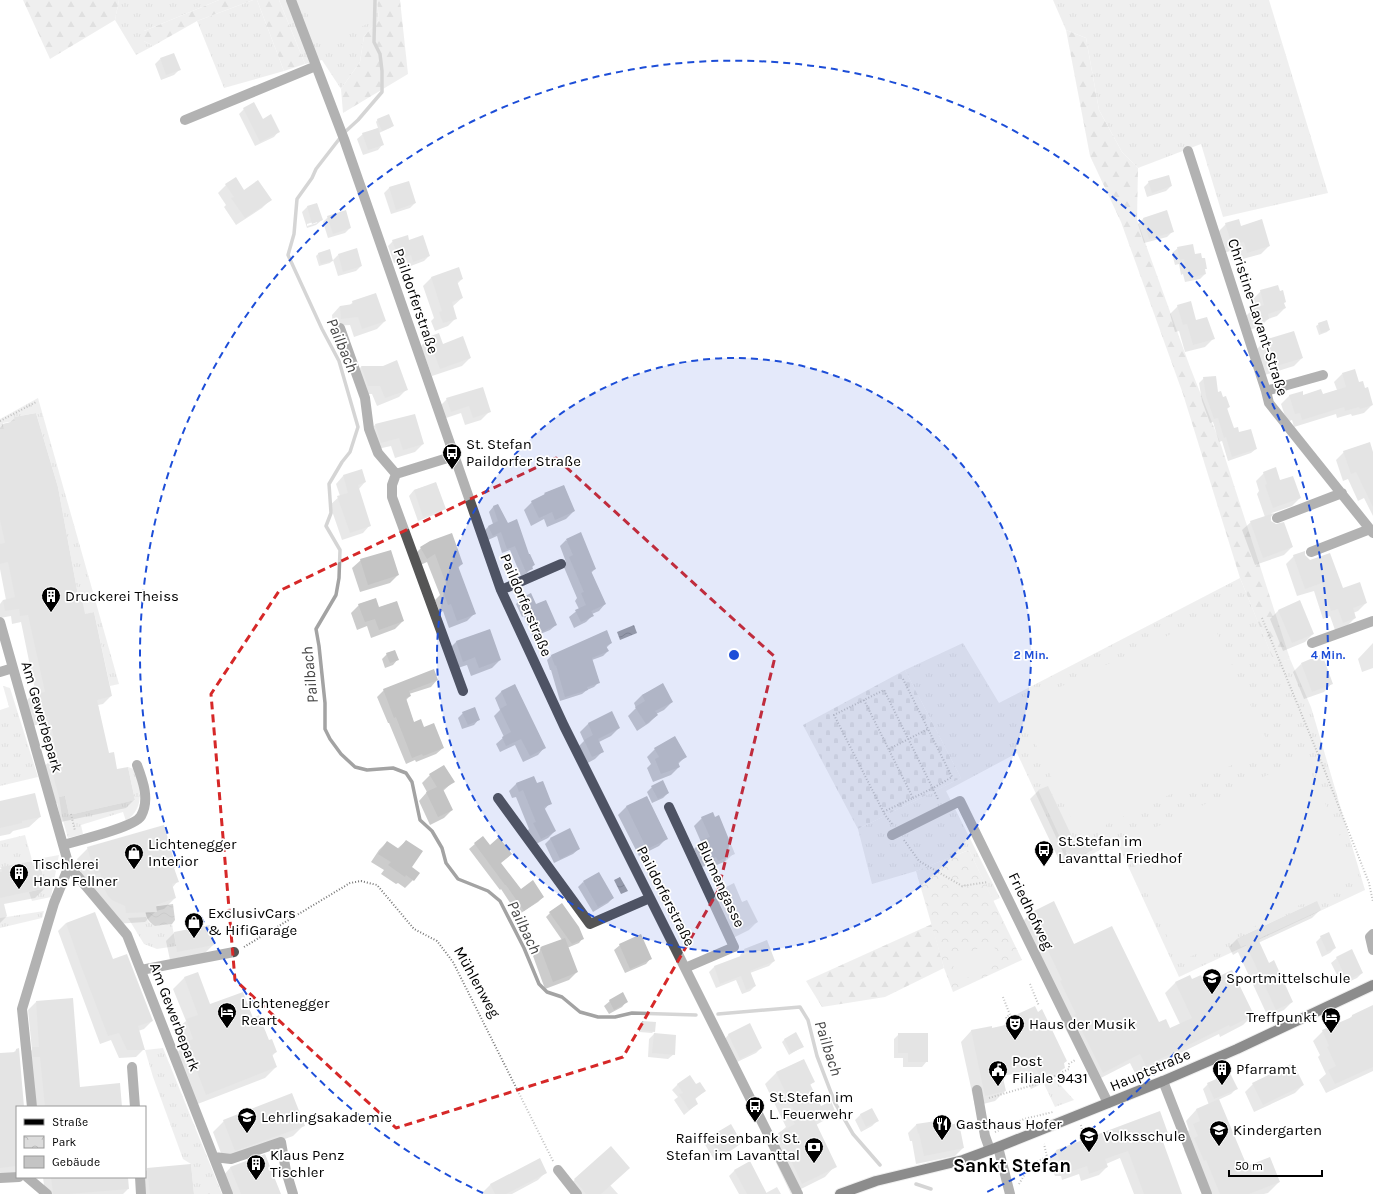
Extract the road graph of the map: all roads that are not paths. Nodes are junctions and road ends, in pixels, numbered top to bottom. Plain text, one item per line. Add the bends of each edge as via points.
1 (291, 0) edge
2 (316, 66) junction
3 (185, 120) dead end
4 (1188, 151) dead end
5 (340, 328) dead end
6 (1324, 375) dead end
7 (1266, 391) junction
8 (454, 456) junction
9 (396, 474) junction
10 (1342, 493) junction
11 (1278, 518) dead end
12 (1372, 531) edge
13 (1311, 552) dead end
14 (561, 564) dead end
15 (501, 590) junction
16 (1373, 621) edge
17 (0, 622) edge
18 (1312, 643) dead end
19 (13, 668) junction
20 (0, 672) edge
21 (463, 691) dead end
22 (137, 765) dead end
23 (498, 798) dead end
24 (669, 806) dead end
25 (895, 833) road end
26 (63, 845) junction
27 (69, 866) junction
28 (650, 898) junction
29 (1373, 934) edge
30 (1373, 950) edge
31 (234, 952) road end
32 (685, 968) junction
33 (141, 970) junction
34 (1373, 985) edge
35 (132, 1067) dead end
36 (1163, 1081) junction
37 (976, 1090) dead end
38 (1108, 1103) junction
39 (32, 1106) edge
40 (135, 1106) edge
41 (994, 1149) junction
42 (214, 1157) junction
43 (558, 1170) road end
44 (16, 1177) edge
45 (0, 1178) edge
46 (28, 1178) edge
47 (140, 1178) edge
48 (42, 1188) edge
49 (1009, 1190) edge
50 (141, 1194) edge
51 (228, 1194) edge
52 (293, 1194) edge
53 (578, 1194) edge
54 (798, 1194) edge
55 (840, 1194) edge
56 (1207, 1194) edge

1 - 2 street, Paildorferstraße
2 - 3 street
2 - 8 street, Paildorferstraße via 344,139
4 - 7 street, Christine-Lavant-Straße
5 - 9 street via 365,398 369,429 378,453
6 - 7 street
7 - 10 street, Christine-Lavant-Straße via 1269,403
8 - 9 street
8 - 15 street, Paildorferstraße
9 - 21 street via 392,484 392,497
10 - 11 street
10 - 12 street, Christine-Lavant-Straße
12 - 13 street
14 - 15 street
15 - 28 street, Paildorferstraße via 564,726
16 - 18 street
17 - 19 street, Am Gewerbepark
19 - 20 street
19 - 26 street, Am Gewerbepark
22 - 26 street via 143,782 145,802 141,817 129,825
23 - 28 street via 590,924
24 - 32 street, Blumengasse via 734,947
25 - 38 street, Friedhofweg via 960,801
26 - 27 street, Am Gewerbepark
27 - 33 street, Am Gewerbepark via 127,935
27 - 39 street via 54,903 22,1009
28 - 32 street, Paildorferstraße
29 - 30 street via 1370,936
31 - 33 street
32 - 54 street, Paildorferstraße
33 - 42 street, Am Gewerbepark
34 - 36 main road, Hauptstraße
35 - 40 street
36 - 38 main road, Hauptstraße
36 - 56 street
37 - 41 street via 985,1136
38 - 41 main road, Hauptstraße
41 - 49 street
41 - 55 main road, Hauptstraße via 963,1160 876,1181
42 - 51 street, Am Gewerbepark
42 - 52 street via 231,1159 280,1142
43 - 53 street
44 - 45 street
46 - 48 street
47 - 50 street

